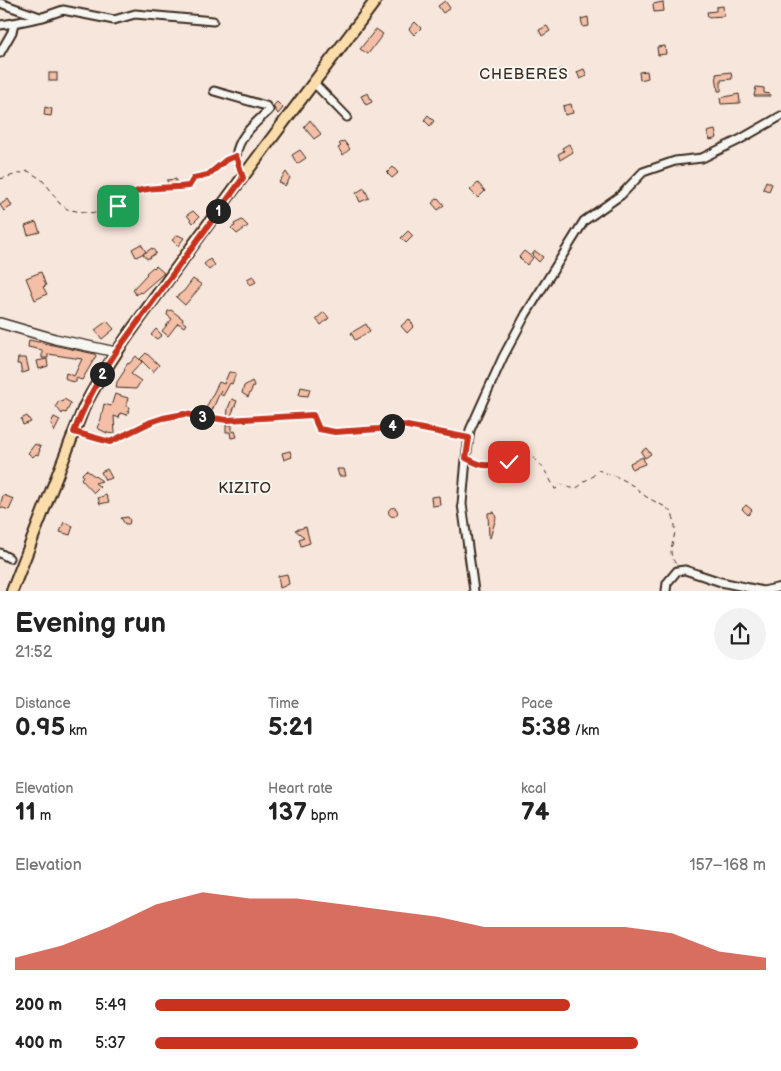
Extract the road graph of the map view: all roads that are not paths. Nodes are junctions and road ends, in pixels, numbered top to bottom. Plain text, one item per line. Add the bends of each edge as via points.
1 (376, 0) edge
2 (0, 4) edge
3 (43, 17) junction
4 (213, 20) dead end
5 (14, 23) junction
6 (0, 25) edge
7 (0, 53) edge
8 (314, 83) junction
9 (214, 91) dead end
10 (781, 116) edge
11 (347, 117) dead end
12 (236, 156) road end
13 (0, 323) edge
14 (116, 352) junction
15 (0, 553) edge
16 (9, 558) dead end
17 (781, 587) edge
18 (12, 591) edge
19 (474, 591) edge
20 (666, 591) edge

1 - 8 main road
2 - 3 street
3 - 4 street via 63,10 114,20 136,14
3 - 5 street
5 - 6 street
5 - 7 street
8 - 11 street
8 - 14 main road
9 - 12 street via 266,106 269,110 242,137
10 - 19 street via 702,158 675,161 643,172 621,195 584,221 503,356 470,430 462,504
13 - 14 street
14 - 18 main road via 84,407
15 - 16 street
17 - 20 street via 763,590 676,571 666,583

